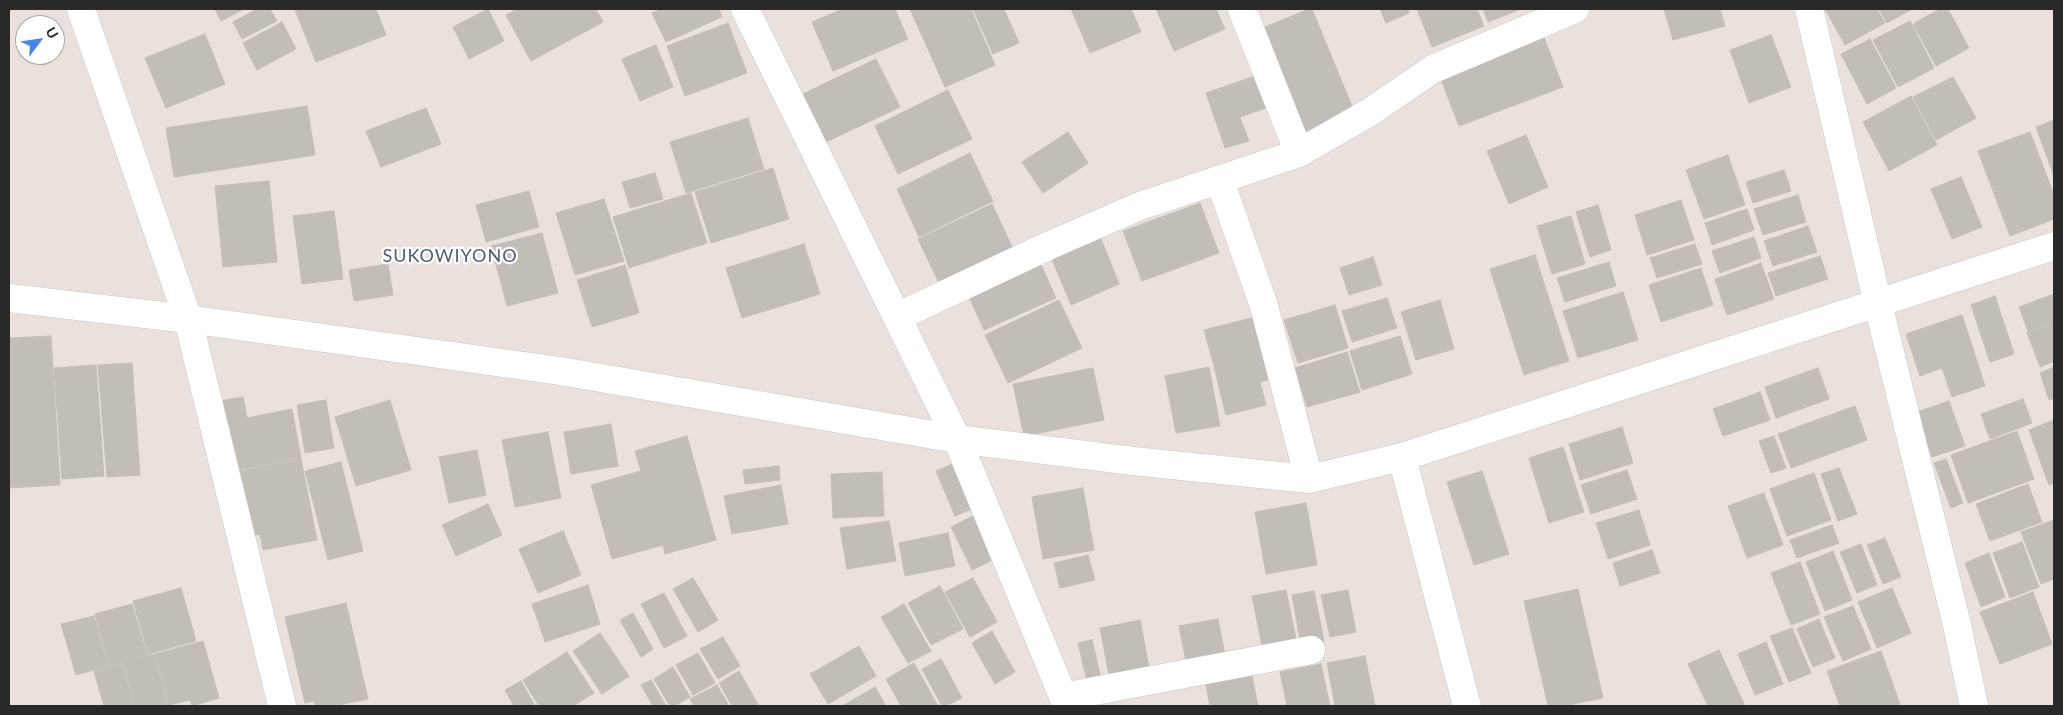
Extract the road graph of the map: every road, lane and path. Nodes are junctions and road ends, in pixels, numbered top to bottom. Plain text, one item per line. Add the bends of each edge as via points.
1 (81, 9) edge
2 (745, 9) edge
3 (1242, 9) edge
4 (1575, 9) edge
5 (1809, 9) edge
6 (1299, 154) junction
7 (1220, 181) junction
8 (2054, 246) edge
9 (9, 298) edge
10 (1878, 304) junction
11 (897, 317) junction
12 (188, 319) junction
13 (958, 439) junction
14 (1402, 457) junction
15 (1308, 479) junction
16 (1310, 650) dead end
17 (1065, 702) edge
18 (282, 706) edge
19 (1467, 706) edge
20 (1974, 706) edge

1 - 12 street
2 - 11 street
3 - 6 street
4 - 6 street via 1433,69 1370,112
5 - 10 street
6 - 7 street
7 - 11 street via 1140,206
7 - 15 street via 1264,306
8 - 10 street
9 - 12 street
10 - 14 street
10 - 20 street
11 - 13 street
12 - 13 street via 560,372
12 - 18 street
13 - 15 street
13 - 17 street
14 - 15 street
14 - 19 street
16 - 17 street

